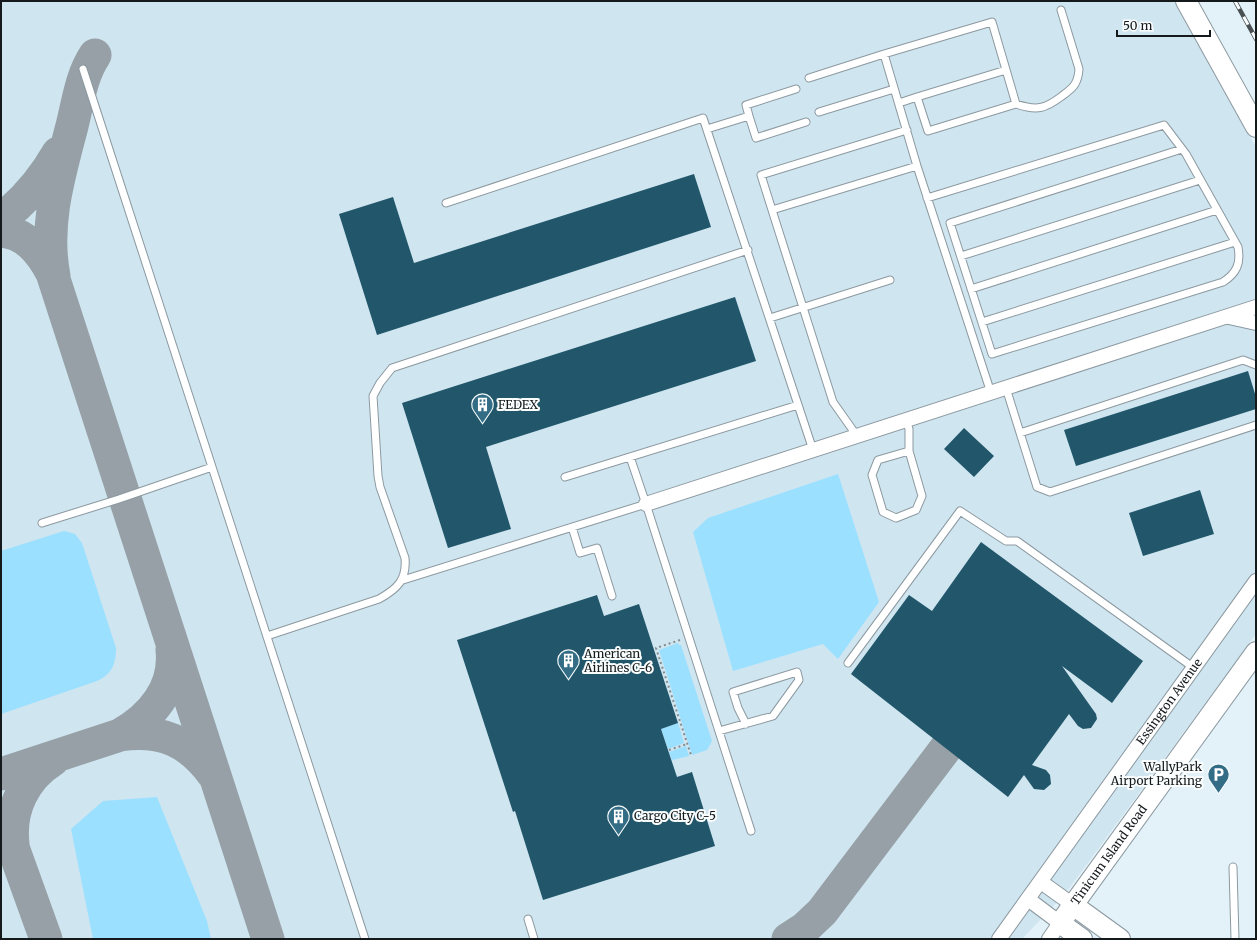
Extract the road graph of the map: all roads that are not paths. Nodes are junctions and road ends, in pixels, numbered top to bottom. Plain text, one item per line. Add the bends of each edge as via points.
1 (1186, 1) edge
2 (1061, 10) dead end
3 (884, 54) junction
4 (83, 69) dead end
5 (1006, 70) junction
6 (808, 78) dead end
7 (796, 89) dead end
8 (894, 89) junction
9 (918, 97) junction
10 (899, 103) junction
11 (1016, 104) junction
12 (819, 112) dead end
13 (749, 116) junction
14 (806, 122) dead end
15 (1256, 127) edge
16 (707, 129) junction
17 (907, 130) junction
18 (1182, 149) junction
19 (917, 166) junction
20 (1200, 180) junction
21 (927, 198) junction
22 (446, 203) dead end
23 (772, 210) junction
24 (1217, 210) junction
25 (1235, 242) junction
26 (748, 250) junction
27 (961, 256) junction
28 (890, 280) dead end
29 (971, 289) junction
30 (803, 307) junction
31 (1256, 307) edge
32 (1228, 316) junction
33 (770, 318) junction
34 (982, 322) junction
35 (1256, 323) edge
36 (1256, 365) edge
37 (1006, 388) junction
38 (991, 393) junction
39 (798, 405) junction
40 (906, 420) junction
41 (1256, 425) edge
42 (1020, 433) junction
43 (857, 436) junction
44 (813, 450) junction
45 (909, 451) junction
46 (630, 457) junction
47 (212, 467) junction
48 (565, 476) dead end
49 (646, 504) junction
50 (42, 523) dead end
51 (572, 527) junction
52 (403, 580) junction
53 (1256, 581) edge
54 (612, 596) dead end
55 (267, 636) junction
56 (1256, 652) edge
57 (848, 663) dead end
58 (1194, 668) junction
59 (746, 724) junction
60 (719, 731) junction
61 (751, 831) dead end
62 (1234, 867) dead end
63 (1041, 882) junction
64 (1028, 899) junction
65 (1073, 905) junction
66 (528, 920) dead end
67 (1060, 923) junction
68 (365, 939) edge
69 (534, 939) edge
70 (999, 939) edge
71 (1049, 939) edge
72 (1082, 939) edge
73 (1120, 939) edge
74 (1235, 939) edge

1 - 15 street
2 - 11 lane via 1079,69 1076,86 1048,106 1027,108
3 - 5 lane via 992,22
3 - 6 lane
3 - 8 lane
4 - 47 lane
5 - 9 lane
5 - 11 lane
7 - 13 lane via 746,105
8 - 10 lane
8 - 12 lane
9 - 10 lane
9 - 11 lane via 928,131
10 - 17 lane
13 - 14 lane via 756,138
13 - 16 lane
16 - 22 lane via 703,118
16 - 26 lane
17 - 19 lane
17 - 23 lane via 761,175
18 - 20 lane
18 - 21 lane via 1164,125
18 - 27 lane via 950,223
19 - 21 lane
19 - 23 lane
20 - 24 lane
20 - 27 lane
21 - 38 lane
23 - 30 lane
24 - 25 lane
24 - 29 lane
25 - 34 lane
25 - 34 lane via 1240,257 1238,268 1223,282 992,354
26 - 33 lane
26 - 52 lane via 392,368 373,396 378,476 405,558
27 - 29 lane
28 - 30 lane
29 - 34 lane
30 - 33 lane
30 - 43 lane via 833,402
31 - 32 street
32 - 35 street
32 - 37 street
33 - 39 lane
36 - 42 lane via 1243,360
37 - 38 street
37 - 42 lane
38 - 40 street
39 - 44 lane
39 - 46 lane
40 - 43 street
40 - 45 lane via 909,429
41 - 42 lane via 1050,492 1037,487
43 - 44 street
44 - 49 street
45 - 45 lane via 922,496 916,510 896,518 883,512 872,475 878,460
46 - 48 lane
46 - 49 lane
47 - 50 lane
47 - 55 lane
49 - 51 lane
49 - 60 lane
51 - 52 lane
51 - 54 lane via 580,553 597,548
52 - 55 lane via 394,591 379,599
53 - 58 street, Essington Avenue
55 - 68 lane
56 - 65 street, Tinicum Island Road
57 - 58 lane via 960,511 1006,541 1017,541
58 - 63 street, Essington Avenue
59 - 59 lane via 773,716 799,680 797,672 733,692
59 - 60 lane
60 - 61 lane
62 - 74 lane
63 - 64 street, Essington Avenue
63 - 65 street
64 - 67 street
64 - 70 street, Essington Avenue
65 - 67 street, Tinicum Island Road
65 - 73 street
66 - 69 lane
67 - 71 street
67 - 72 street

